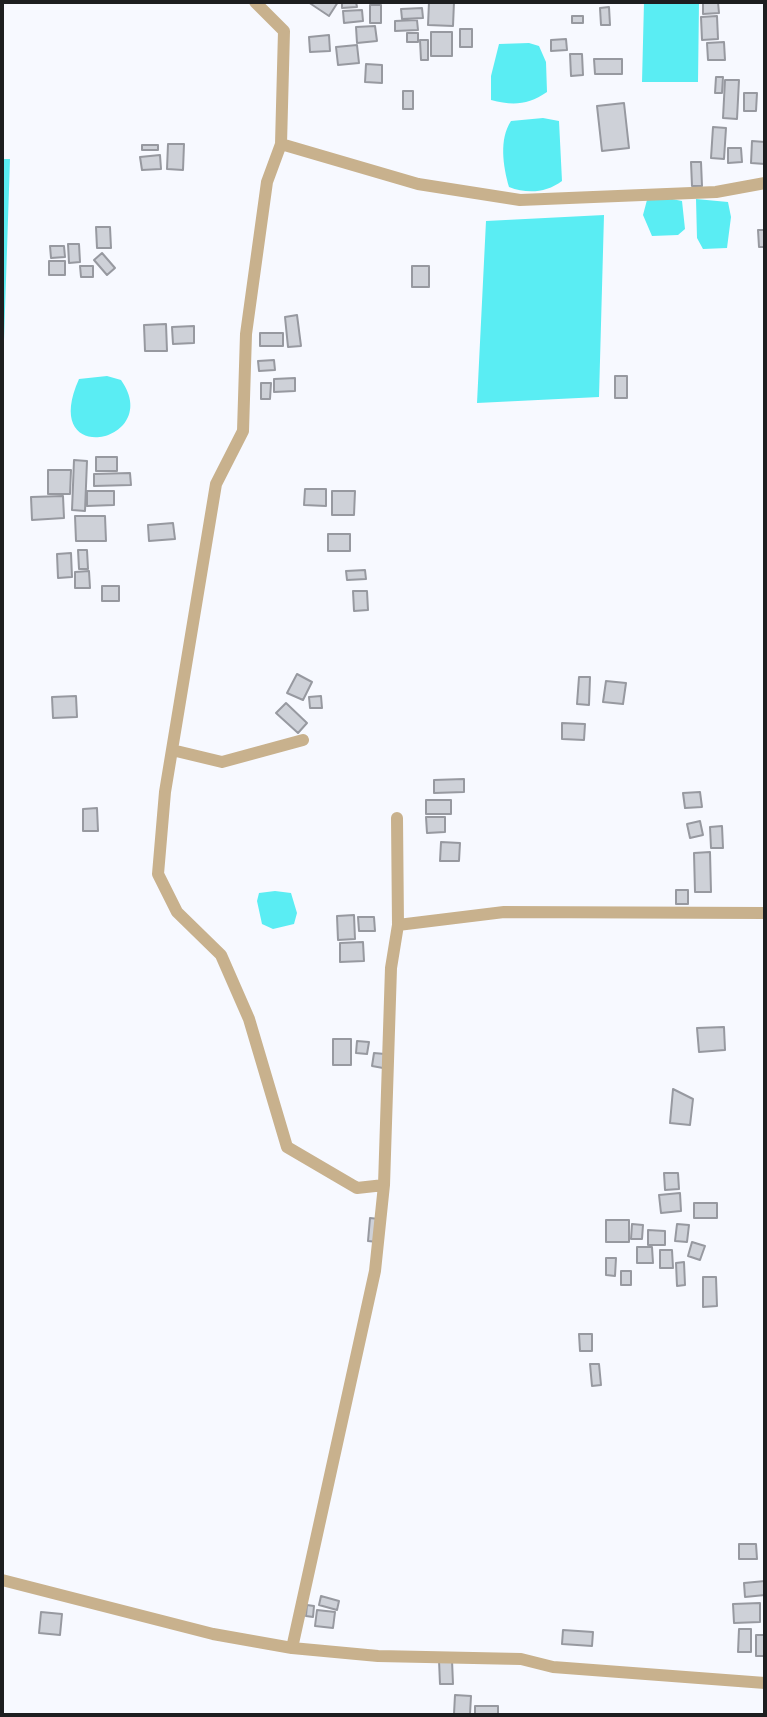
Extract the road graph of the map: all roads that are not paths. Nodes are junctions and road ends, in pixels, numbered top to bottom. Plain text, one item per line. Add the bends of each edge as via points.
1 (256, 2) edge
2 (281, 144) junction
3 (765, 183) edge
4 (303, 740) dead end
5 (172, 750) junction
6 (397, 818) dead end
7 (765, 913) edge
8 (398, 925) junction
9 (384, 1185) junction
10 (2, 1580) edge
11 (292, 1648) junction
12 (765, 1683) edge

1 - 2 street via 284,31
2 - 3 street via 418,184 520,200 716,192
2 - 5 street via 267,182 246,334 243,431 216,484
4 - 5 street via 222,762
5 - 9 street via 158,874 177,912 221,955 249,1018 287,1147 357,1188
6 - 8 street
7 - 8 street via 504,912
8 - 9 street via 391,968
9 - 11 street via 375,1271
10 - 11 street via 213,1634
11 - 12 street via 378,1656 522,1658 553,1667

